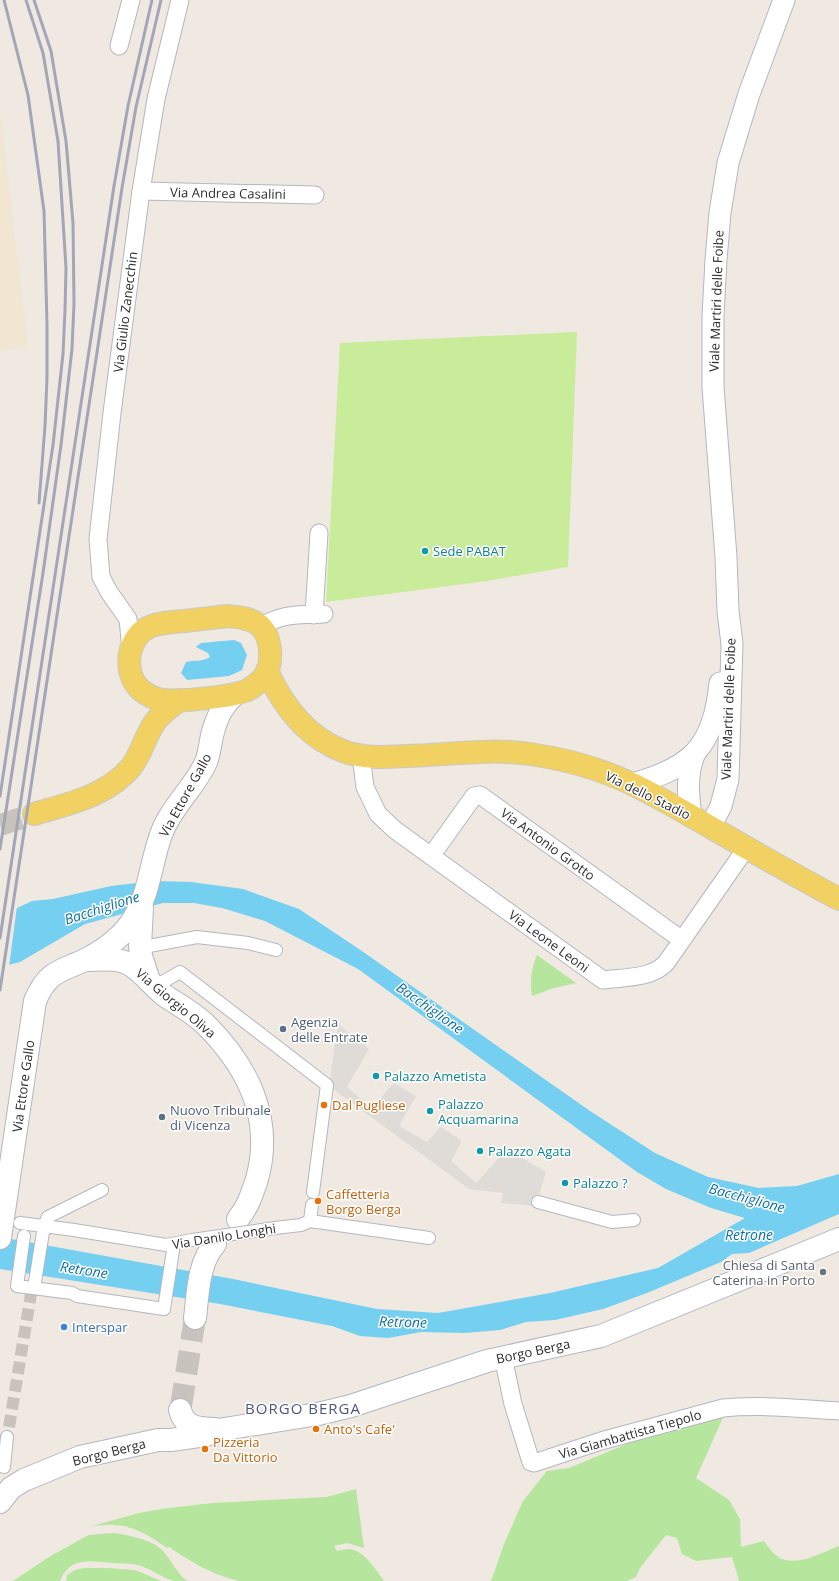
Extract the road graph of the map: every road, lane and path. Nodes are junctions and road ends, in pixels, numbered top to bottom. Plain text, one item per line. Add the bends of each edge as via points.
1 (131, 0) edge
2 (180, 0) edge
3 (784, 0) edge
4 (119, 46) dead end
5 (142, 192) junction
6 (315, 195) dead end
7 (319, 533) dead end
8 (728, 611) junction
9 (128, 619) junction
10 (157, 623) junction
11 (261, 627) junction
12 (131, 650) junction
13 (267, 671) junction
14 (242, 692) junction
15 (146, 693) junction
16 (185, 700) junction
17 (288, 708) junction
18 (153, 725) junction
19 (213, 733) junction
20 (695, 753) junction
21 (361, 756) junction
22 (632, 784) junction
23 (34, 814) tunnel mouth
24 (691, 816) junction
25 (710, 827) junction
26 (747, 848) junction
27 (431, 856) junction
28 (839, 899) edge
29 (139, 915) junction
30 (682, 940) junction
31 (149, 946) dead end
32 (276, 950) dead end
33 (85, 960) junction
34 (128, 964) joint
35 (151, 984) junction
36 (102, 1190) dead end
37 (538, 1202) dead end
38 (238, 1219) dead end
39 (634, 1220) dead end
40 (310, 1221) junction
41 (43, 1229) junction
42 (7, 1231) edge
43 (24, 1236) dead end
44 (428, 1238) dead end
45 (839, 1239) edge
46 (218, 1246) dead end
47 (173, 1250) junction
48 (33, 1288) junction
49 (195, 1313) tunnel mouth
50 (503, 1357) junction
51 (839, 1411) edge
52 (218, 1430) junction
53 (5, 1433) tunnel mouth
54 (158, 1440) junction
55 (4, 1467) dead end
56 (2, 1498) edge

1 - 4 street
2 - 5 street, Via Giulio Zanecchin via 156,99
3 - 8 street, Viale Martiri delle Foibe via 749,94 728,164 720,213 713,316 713,387
5 - 6 street, Via Andrea Casalini
5 - 9 street, Via Giulio Zanecchin via 112,412 98,539 101,577
7 - 11 street via 319,614 282,616
8 - 20 street, Viale Martiri delle Foibe via 718,705 712,727
8 - 25 street, Viale Martiri delle Foibe via 732,644 728,779 721,806
9 - 10 street
9 - 12 street, Via Giulio Zanecchin
10 - 11 main road via 227,616 246,619
10 - 12 main road via 141,632
11 - 13 main road via 269,646 270,659
12 - 15 main road via 131,674 139,688
13 - 14 main road via 257,683
13 - 17 main road, Via dello Stadio
14 - 16 main road
14 - 17 main road, Via dello Stadio
14 - 19 main road, Via Ettore Gallo via 226,703 219,713
15 - 16 main road via 161,700
15 - 18 main road
16 - 18 main road via 168,708
16 - 19 main road via 202,710 211,721
17 - 21 main road, Via dello Stadio via 312,734 328,744
18 - 23 main road via 132,766 107,788
19 - 29 main road, Via Ettore Gallo via 206,762 163,831
20 - 22 street, Viale Martiri delle Foibe via 687,762 675,768
20 - 24 street, Viale Martiri delle Foibe via 688,776
21 - 22 main road, Via dello Stadio via 480,752 529,754 593,769
21 - 27 street, Via Leone Leoni via 365,787 378,814
22 - 24 main road, Via dello Stadio
24 - 25 main road, Via dello Stadio
25 - 26 main road, Via dello Stadio
26 - 28 main road, Via dello Stadio
26 - 30 street, Via Leone Leoni
27 - 30 street, Via Leone Leoni via 603,980 649,974 660,969
27 - 30 street, Via Antonio Grotto via 474,796 480,794
29 - 33 main road, Via Ettore Gallo via 119,939
29 - 35 main road, Via Ettore Gallo via 141,956
31 - 32 street via 197,937 248,942
33 - 34 main road, Via Ettore Gallo via 121,961
33 - 42 main road, Via Ettore Gallo via 50,977 40,989 35,1001
34 - 35 main road, Via Giorgio Oliva
35 - 38 main road, Via Giorgio Oliva via 202,1022 221,1041 241,1070 258,1106 263,1142 260,1168 251,1200
35 - 40 street via 180,972 327,1085
36 - 41 street via 48,1217
37 - 39 street via 612,1222
40 - 44 street, Via Danilo Longhi
40 - 47 street, Via Danilo Longhi, bridge via 301,1225 192,1240
41 - 42 street, Via Danilo Longhi
41 - 47 street, Via Danilo Longhi via 166,1245
41 - 48 street
43 - 48 street via 17,1286
45 - 50 main road, Borgo Berga via 601,1336
46 - 49 main road via 206,1256 202,1267
47 - 48 street via 164,1309
50 - 51 street, Via Giambattista Tiepolo via 513,1404 531,1462 534,1463 601,1441 723,1408 766,1406
50 - 52 main road, Borgo Berga via 351,1406 318,1414
52 - 54 main road, Borgo Berga via 206,1435
52 - 54 main road, Borgo Berga via 191,1426 182,1418 181,1408 169,1433
53 - 55 street
54 - 56 main road, Borgo Berga via 80,1457 24,1480

